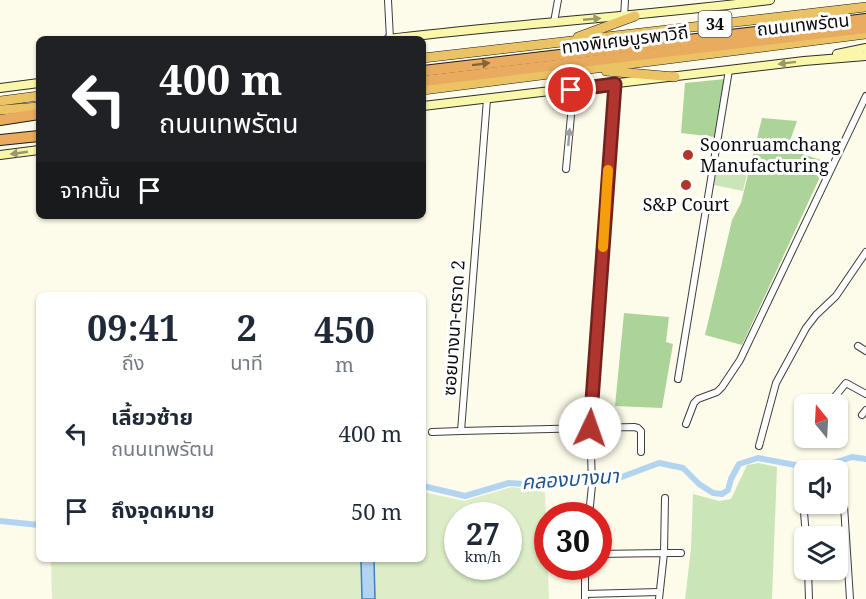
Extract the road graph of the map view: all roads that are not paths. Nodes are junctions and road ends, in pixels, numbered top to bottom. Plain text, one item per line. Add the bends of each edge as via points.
1 (388, 0) edge
2 (558, 0) edge
3 (625, 0) edge
4 (768, 0) edge
5 (697, 5) edge
6 (866, 7) edge
7 (635, 16) junction
8 (624, 17) junction
9 (866, 19) edge
10 (554, 22) junction
11 (866, 28) edge
12 (866, 34) edge
13 (389, 36) edge
14 (413, 36) edge
15 (565, 42) junction
16 (866, 48) edge
17 (866, 56) edge
18 (426, 58) edge
19 (807, 61) junction
20 (588, 69) junction
21 (729, 70) junction
22 (426, 71) edge
23 (675, 77) junction
24 (426, 81) edge
25 (36, 83) edge
26 (615, 84) junction
27 (0, 88) edge
28 (426, 90) edge
29 (866, 96) edge
30 (34, 97) edge
31 (487, 99) junction
32 (0, 101) edge
33 (572, 105) dead end
34 (426, 106) edge
35 (36, 107) edge
36 (0, 110) edge
37 (36, 114) edge
38 (0, 120) edge
39 (36, 121) edge
40 (0, 125) edge
41 (36, 134) edge
42 (0, 138) edge
43 (36, 150) edge
44 (0, 155) edge
45 (566, 169) dead end
46 (866, 252) edge
47 (858, 346) dead end
48 (866, 351) edge
49 (678, 379) dead end
50 (837, 394) edge
51 (866, 394) edge
52 (686, 424) dead end
53 (590, 428) junction
54 (461, 431) junction
55 (432, 432) dead end
56 (759, 446) dead end
57 (641, 452) dead end
58 (665, 498) dead end
59 (590, 502) edge
60 (845, 514) edge
61 (664, 553) junction
62 (681, 553) dead end
63 (612, 554) edge
64 (585, 580) edge
65 (808, 580) edge
66 (659, 595) edge
67 (585, 597) edge
68 (809, 599) edge
69 (850, 599) edge

1 - 13 street
2 - 10 street
3 - 8 street
4 - 5 main road, ถนนเทพรัตน / 34
5 - 7 main road, ถนนเทพรัตน / 34
6 - 15 highway, ถนนเทพรัตน / 34
7 - 8 main road, ถนนเทพรัตน / 34
7 - 15 highway
10 -> 8 main road, ถนนเทพรัตน / 34
22 -> 9 highway, ทางพิเศษบูรพาวิถี
10 - 14 main road, ถนนเทพรัตน / 34
11 - 24 highway, ทางพิเศษบูรพาวิถี
12 - 20 highway, ถนนเทพรัตน / 34
15 - 18 highway, ถนนเทพรัตน / 34
16 - 19 main road
17 - 19 main road, ถนนเทพรัตน
19 -> 21 main road, ถนนเทพรัตน
20 - 23 highway
20 - 28 highway, ถนนเทพรัตน / 34
21 - 23 main road, ถนนเทพรัตน
21 - 49 street
23 - 26 main road, ถนนเทพรัตน
25 - 27 main road
26 - 31 main road, ถนนเทพรัตน
26 - 53 street
29 - 52 street via 740,360 722,387 698,399
30 - 32 highway
31 - 34 main road, ถนนเทพรัตน
31 - 54 street, ซอยบางนา-ตราด 2
45 -> 33 street
35 - 36 highway
37 - 38 highway
39 - 40 highway
41 - 42 highway
43 -> 44 main road
46 - 56 street via 832,300 806,328 776,383
47 - 48 street
50 - 51 street via 846,383
53 - 54 street
53 - 57 street via 638,428
53 - 59 street
54 - 55 street
58 - 61 street
60 - 69 street
61 - 62 street
61 - 63 street
61 - 66 street
64 - 67 street
65 - 68 street
66 - 67 street

